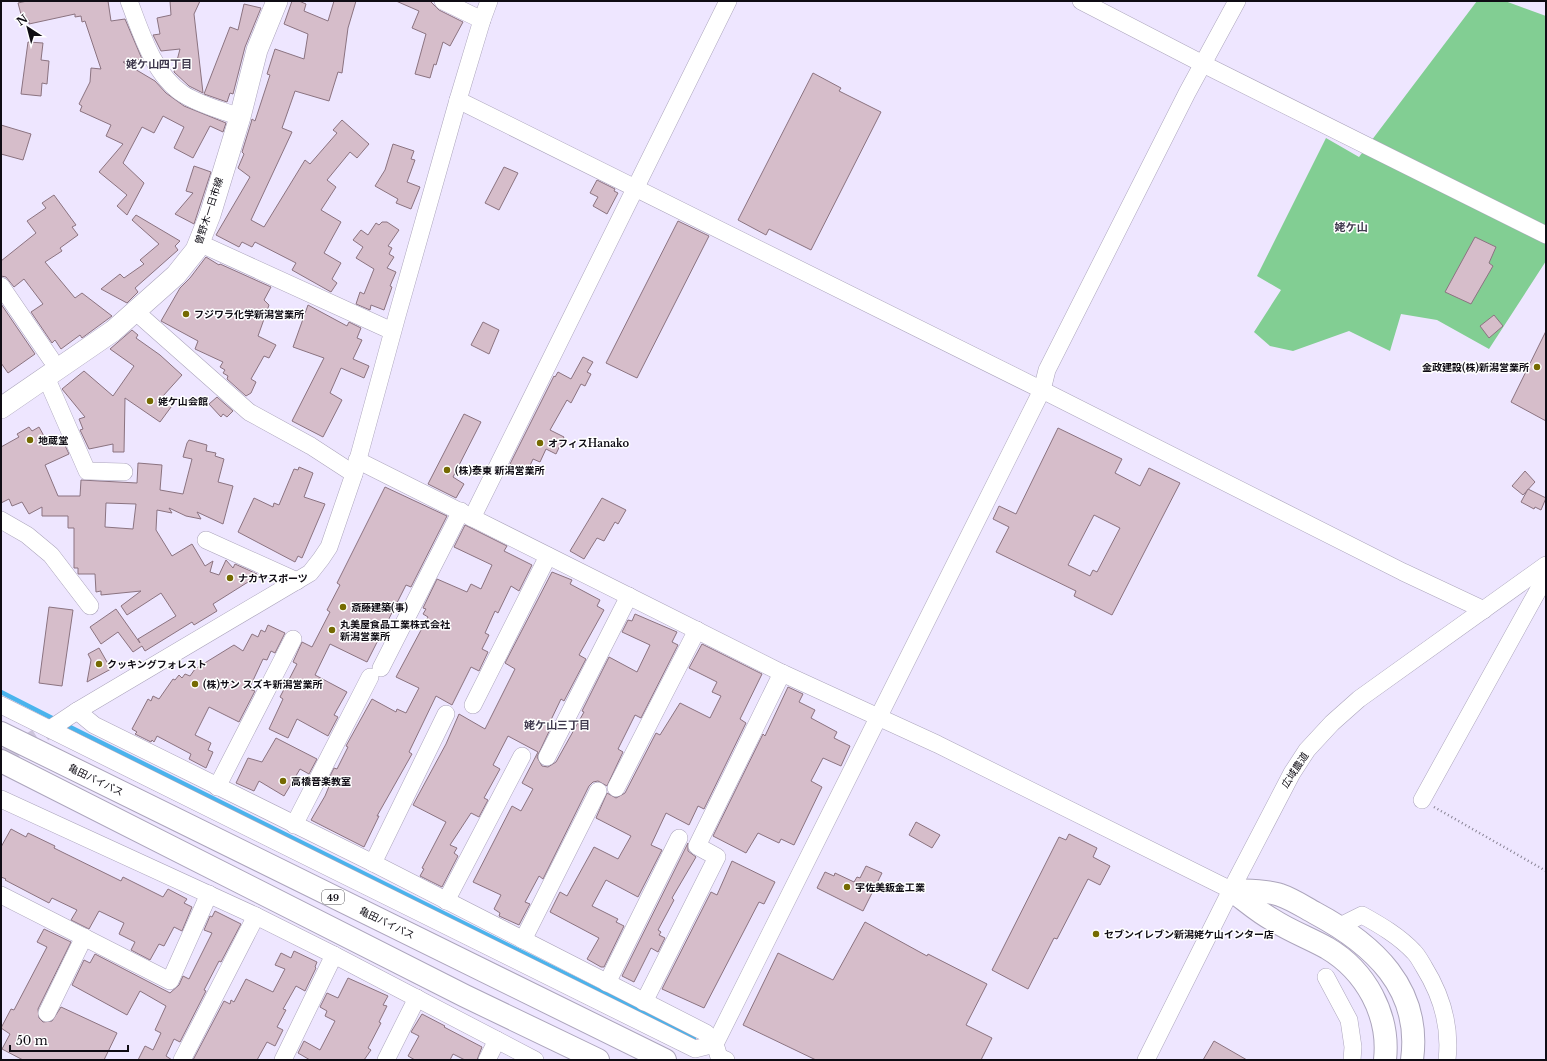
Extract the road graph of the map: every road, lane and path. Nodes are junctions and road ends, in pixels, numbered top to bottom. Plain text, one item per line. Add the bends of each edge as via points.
1 (129, 1) edge
2 (277, 1) edge
3 (443, 1) edge
4 (489, 1) edge
5 (728, 1) edge
6 (1081, 1) edge
7 (1237, 1) edge
8 (482, 20) junction
9 (1203, 64) junction
10 (458, 100) junction
11 (240, 117) junction
12 (635, 188) junction
13 (1546, 235) edge
14 (199, 243) junction
15 (1, 286) edge
16 (136, 312) junction
17 (392, 331) junction
18 (49, 368) junction
19 (1042, 390) junction
20 (1, 408) edge
21 (356, 467) junction
22 (124, 472) dead end
23 (466, 515) junction
24 (1, 520) edge
25 (206, 540) dead end
26 (548, 556) junction
27 (1546, 565) edge
28 (1546, 576) edge
29 (296, 580) junction
30 (629, 596) junction
31 (90, 606) dead end
32 (1484, 610) junction
33 (697, 630) junction
34 (293, 639) dead end
35 (782, 673) junction
36 (1, 705) edge
37 (473, 705) dead end
38 (446, 714) dead end
39 (878, 719) junction
40 (62, 722) junction
41 (1, 734) edge
42 (522, 756) dead end
43 (547, 757) dead end
44 (1, 761) edge
45 (218, 787) junction
46 (616, 788) dead end
47 (598, 791) dead end
48 (1, 799) edge
49 (1422, 800) joint
50 (294, 825) junction
51 (679, 838) dead end
52 (373, 863) junction
53 (1546, 871) edge
54 (1231, 890) junction
55 (209, 894) junction
56 (1, 896) edge
57 (446, 901) junction
58 (256, 916) junction
59 (1340, 926) junction
60 (84, 937) junction
61 (523, 940) junction
62 (334, 955) junction
63 (1326, 977) dead end
64 (607, 983) junction
65 (418, 998) junction
66 (644, 1002) junction
67 (47, 1013) dead end
68 (497, 1040) junction
69 (715, 1044) junction
70 (585, 1055) edge
71 (182, 1060) edge
72 (283, 1060) edge
73 (386, 1060) edge
74 (487, 1060) edge
75 (534, 1060) edge
76 (598, 1060) edge
77 (665, 1060) edge
78 (726, 1060) edge
79 (1146, 1060) edge
80 (1352, 1060) edge
81 (1385, 1060) edge
82 (1412, 1060) edge
83 (1448, 1060) edge

1 - 11 street via 146,46 172,84 181,93 198,102
2 - 11 main road, 曽野木一日市線 via 257,50
3 - 8 street
4 - 8 street
5 - 12 street
6 - 9 street
7 - 9 street
8 - 10 street
9 - 13 street
9 - 19 street via 1047,370
10 - 12 street
10 - 17 street
11 - 14 main road, 曽野木一日市線
12 - 19 street
12 - 23 street
14 - 16 main road, 曽野木一日市線 via 176,275
14 - 17 street
15 - 18 street
16 - 18 main road, 曽野木一日市線 via 113,331
16 - 21 street via 249,412
17 - 21 street
18 - 20 main road, 曽野木一日市線
18 - 22 street via 87,472
19 - 32 street via 1403,572
19 - 39 street
21 - 23 street
21 - 29 street via 329,546 310,573
23 - 26 street
23 - 50 street via 375,672
24 - 31 street via 51,555
25 - 29 street
26 - 30 street
26 - 37 street
27 - 32 street, 広域農道
28 - 49 street
29 - 40 street
30 - 33 street
30 - 43 street
32 - 54 street, 広域農道 via 1359,700 1307,750 1292,773
33 - 35 street
33 - 46 street
34 - 45 street
35 - 39 street
35 - 66 street via 697,846 717,857
36 - 40 street
38 - 52 street
39 - 54 street via 936,744
39 - 69 street
40 - 45 street via 94,725
40 - 69 street via 695,1049
41 - 77 highway, 亀田バイパス / 49
42 - 57 street
44 - 70 highway
45 - 50 street
47 - 61 street
48 - 55 street
49 - 53 path
50 - 52 street
51 - 64 street
52 - 57 street
54 - 59 highway via 1279,894
54 - 79 street, 広域農道
54 - 81 highway via 1272,920 1328,948 1352,967 1371,992 1383,1017
55 - 58 street
55 - 60 street via 170,981
56 - 60 street
57 - 61 street
58 - 62 street
58 - 71 street
59 - 82 highway via 1376,954 1394,975 1404,994 1412,1020
59 - 83 street via 1362,915 1388,930 1414,952 1435,984 1445,1014 1449,1044
60 - 67 street
61 - 64 street
62 - 65 street
62 - 72 street
63 - 80 street via 1349,1020
64 - 66 street
65 - 68 street
65 - 73 street
66 - 69 street via 706,1033
68 - 74 street
68 - 75 street
69 - 78 street via 719,1057
70 - 76 highway

